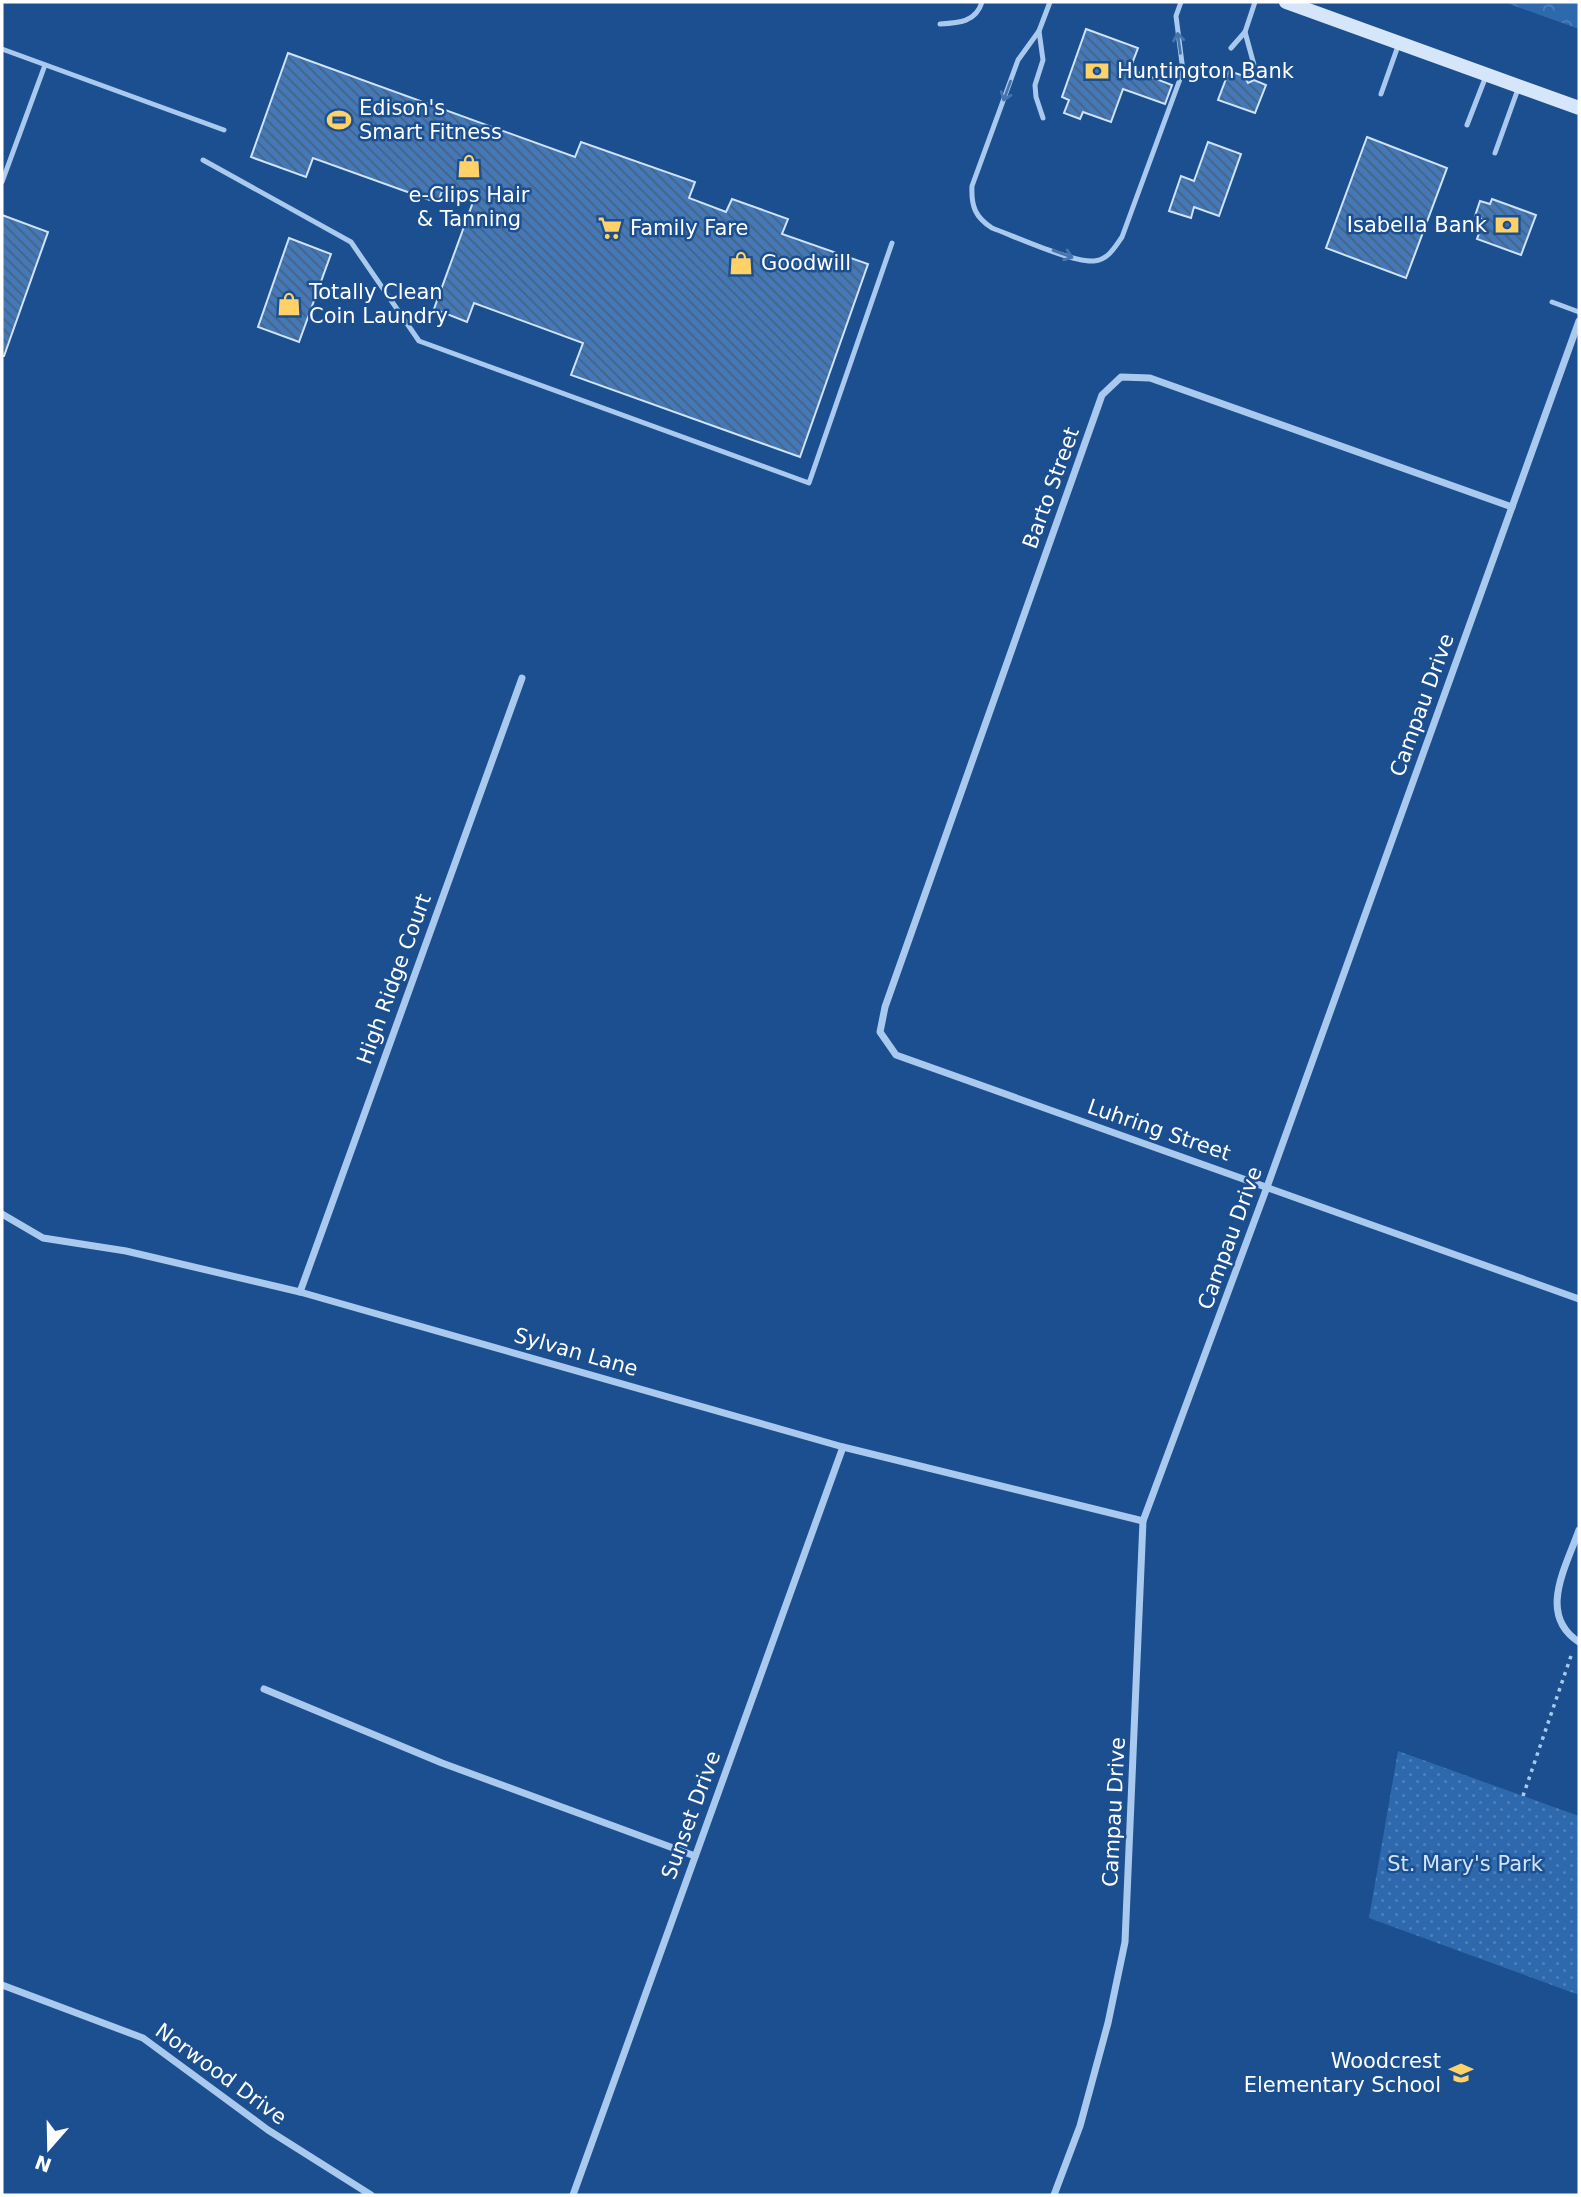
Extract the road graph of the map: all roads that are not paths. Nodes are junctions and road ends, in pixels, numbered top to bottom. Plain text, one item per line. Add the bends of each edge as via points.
1 (982, 2) edge
2 (1049, 2) edge
3 (1181, 2) edge
4 (1255, 2) edge
5 (1286, 2) edge
6 (940, 24) dead end
7 (1039, 31) junction
8 (1244, 32) junction
9 (1399, 43) junction
10 (1231, 47) dead end
11 (2, 49) edge
12 (45, 65) junction
13 (1486, 74) junction
14 (1250, 78) dead end
15 (1519, 86) junction
16 (1381, 94) dead end
17 (1579, 108) edge
18 (1043, 118) dead end
19 (1468, 125) dead end
20 (224, 130) dead end
21 (1495, 153) dead end
22 (203, 160) dead end
23 (2, 182) edge
24 (892, 243) dead end
25 (1552, 302) dead end
26 (1579, 312) edge
27 (1579, 321) edge
28 (1512, 507) junction
29 (522, 678) dead end
30 (885, 1007) joint
31 (1268, 1187) junction
32 (2, 1214) edge
33 (300, 1292) junction
34 (1579, 1299) edge
35 (843, 1447) junction
36 (1143, 1521) junction
37 (1579, 1530) edge
38 (1578, 1642) edge
39 (264, 1689) dead end
40 (695, 1856) junction
41 (2, 1985) edge
42 (370, 2195) edge
43 (573, 2195) edge
44 (1054, 2195) edge

1 - 6 lane via 979,11 965,22
2 - 7 lane
7 -> 3 lane via 1018,60 972,186 971,204 980,220 992,228 1095,262 1110,254 1122,237 1183,71 1176,16
4 - 8 lane
5 - 9 main road
7 - 18 lane via 1043,60 1035,85
8 - 10 lane
8 - 14 lane via 1254,65
9 - 13 main road
9 - 16 lane
11 - 12 lane
12 - 20 lane
12 - 23 lane
13 - 15 main road
13 - 19 lane
15 - 17 main road
15 - 21 lane
22 - 24 lane via 351,242 419,341 809,483
25 - 26 lane
27 - 28 street, Campau Drive
28 - 30 street, Barto Street via 1150,378 1121,377 1102,395
28 - 31 street, Campau Drive
29 - 33 street, High Ridge Court
30 - 31 street, Luhring Street via 880,1032 896,1055
31 - 34 street, Luhring Street
31 - 36 street, Campau Drive
32 - 33 street, Sylvan Lane via 43,1238 126,1251
33 - 35 street, Sylvan Lane
35 - 36 street, Sylvan Lane
35 - 40 street, Sunset Drive
36 - 44 street, Campau Drive via 1125,1942 1080,2126
37 - 38 street via 1555,1600 1560,1624
39 - 40 street via 442,1763
40 - 43 street, Sunset Drive
41 - 42 street, Norwood Drive via 143,2038 268,2130

